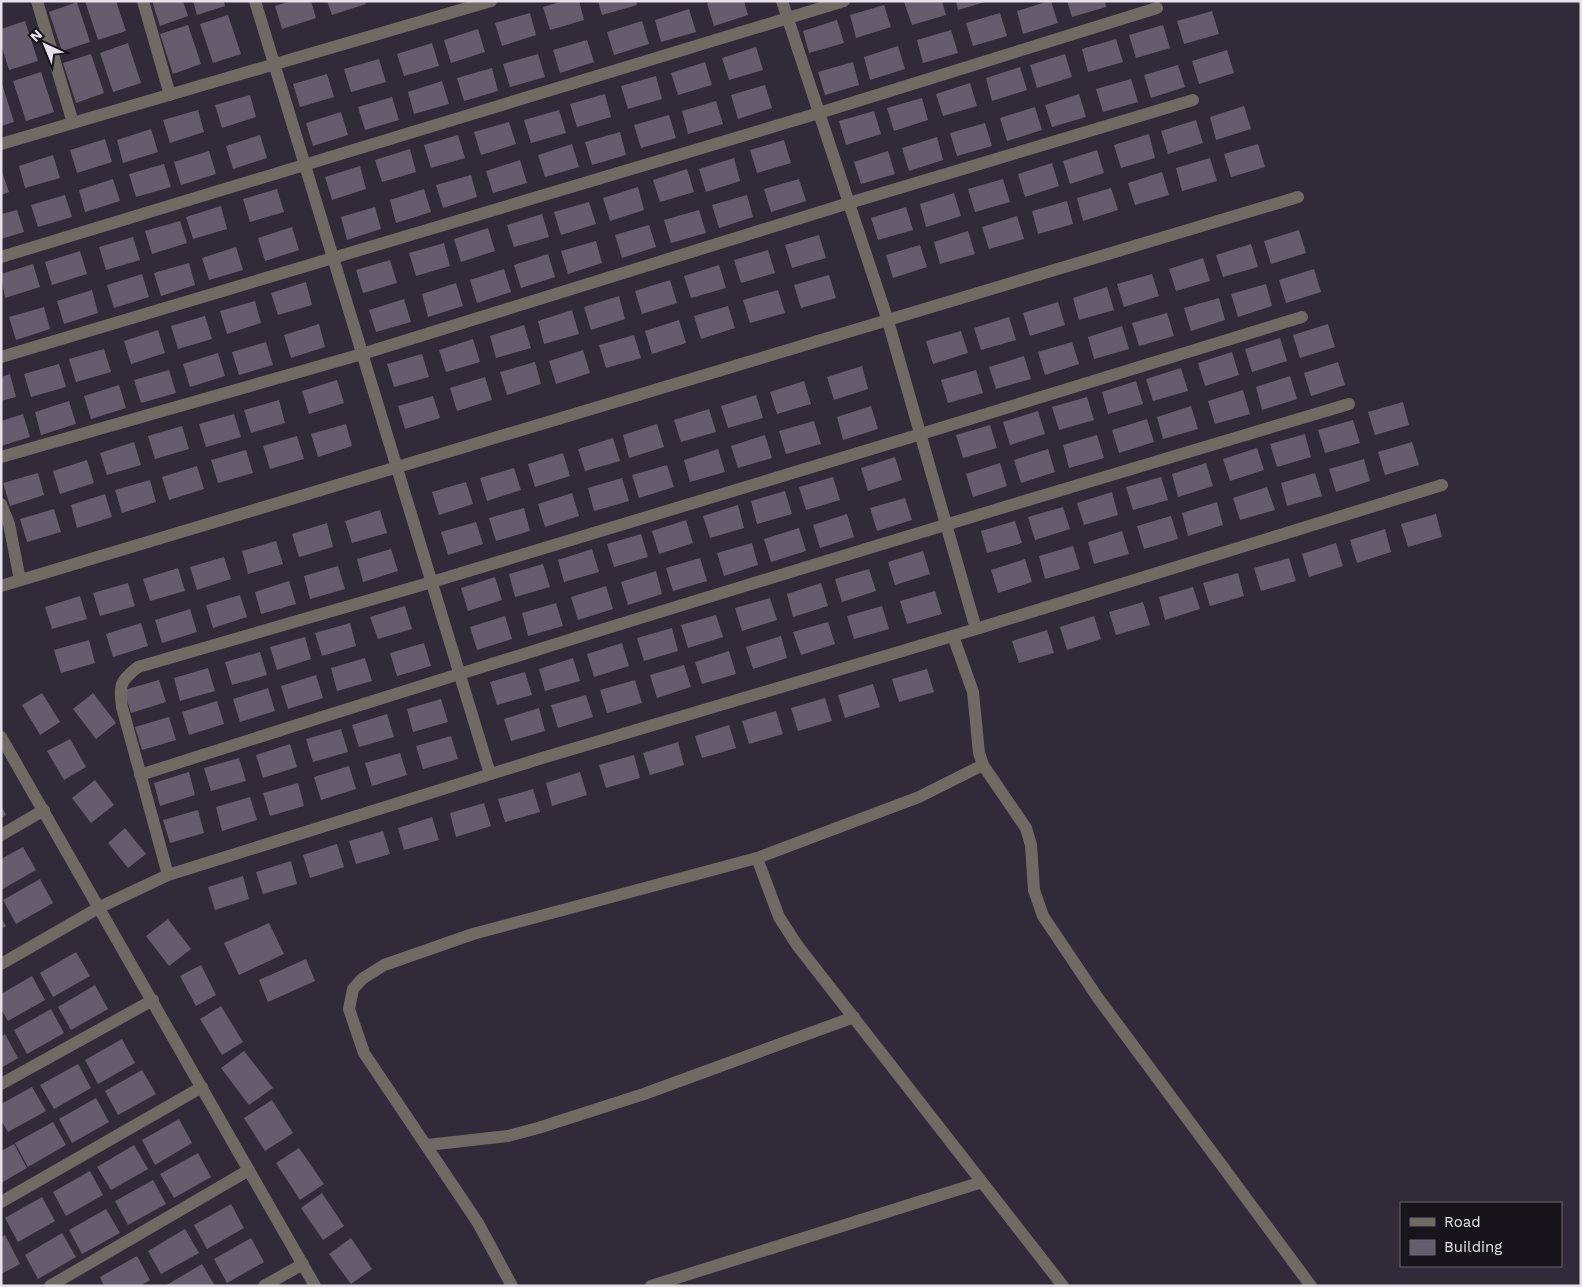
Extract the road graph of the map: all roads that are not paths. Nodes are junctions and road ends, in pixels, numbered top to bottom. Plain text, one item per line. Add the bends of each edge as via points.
1 (37, 1) edge
2 (143, 1) edge
3 (254, 1) edge
4 (492, 1) edge
5 (782, 1) edge
6 (844, 1) edge
7 (1157, 8) dead end
8 (787, 18) junction
9 (274, 64) junction
10 (170, 94) junction
11 (1193, 100) dead end
12 (819, 113) junction
13 (74, 123) junction
14 (1, 144) edge
15 (305, 166) junction
16 (1298, 197) dead end
17 (849, 203) junction
18 (1, 257) edge
19 (333, 257) junction
20 (1302, 317) dead end
21 (888, 321) junction
22 (362, 354) junction
23 (1, 357) edge
24 (1349, 404) dead end
25 (921, 434) junction
26 (1, 457) edge
27 (397, 467) junction
28 (1442, 486) dead end
29 (1, 504) edge
30 (946, 523) junction
31 (20, 580) junction
32 (432, 582) junction
33 (1, 586) edge
34 (976, 629) junction
35 (953, 636) junction
36 (459, 672) junction
37 (1, 737) edge
38 (983, 765) junction
39 (490, 774) junction
40 (140, 775) junction
41 (44, 810) junction
42 (1, 835) edge
43 (757, 858) junction
44 (168, 875) junction
45 (100, 907) junction
46 (1, 964) edge
47 (153, 1000) junction
48 (854, 1017) junction
49 (1, 1084) edge
50 (202, 1087) junction
51 (427, 1145) junction
52 (249, 1170) junction
53 (982, 1182) junction
54 (1, 1202) edge
55 (302, 1264) junction
56 (1306, 1284) edge
57 (50, 1286) edge
58 (264, 1286) edge
59 (315, 1286) edge
60 (512, 1286) edge
61 (651, 1286) edge
62 (1063, 1286) edge

1 - 13 street
2 - 10 street
3 - 9 street
4 - 9 street
5 - 8 street
6 - 8 street
7 - 12 street
8 - 12 street
8 - 15 street
9 - 10 street
9 - 15 street
10 - 13 street
11 - 17 street
12 - 17 street
12 - 19 street
13 - 14 street
15 - 18 street
15 - 19 street
16 - 21 street
17 - 21 street
17 - 22 street
19 - 22 street
19 - 23 street
20 - 25 street
21 - 25 street
21 - 27 street
22 - 26 street
22 - 27 street
24 - 30 street
25 - 30 street
25 - 32 street
27 - 31 street
27 - 32 street
28 - 34 street
29 - 31 street
30 - 34 street
30 - 36 street
31 - 33 street
32 - 36 street
32 - 40 street via 138,667 125,677 120,688
34 - 35 street
35 - 38 street via 973,692
35 - 39 street
36 - 39 street
36 - 40 street
37 - 41 street
38 - 43 street via 919,797
38 - 56 street via 1026,828 1031,845 1034,890 1043,916 1098,998
39 - 44 street
40 - 44 street
41 - 42 street
41 - 45 street
43 - 48 street via 780,917 797,945
43 - 51 street via 473,934 384,965 362,979 353,989 349,1009 358,1040
44 - 45 street
45 - 46 street
45 - 47 street
47 - 49 street
47 - 50 street
48 - 51 street via 644,1094 538,1128 508,1136
48 - 53 street
50 - 52 street
50 - 54 street
51 - 60 street via 478,1223
52 - 55 street
52 - 57 street
53 - 61 street
53 - 62 street
55 - 58 street
55 - 59 street

